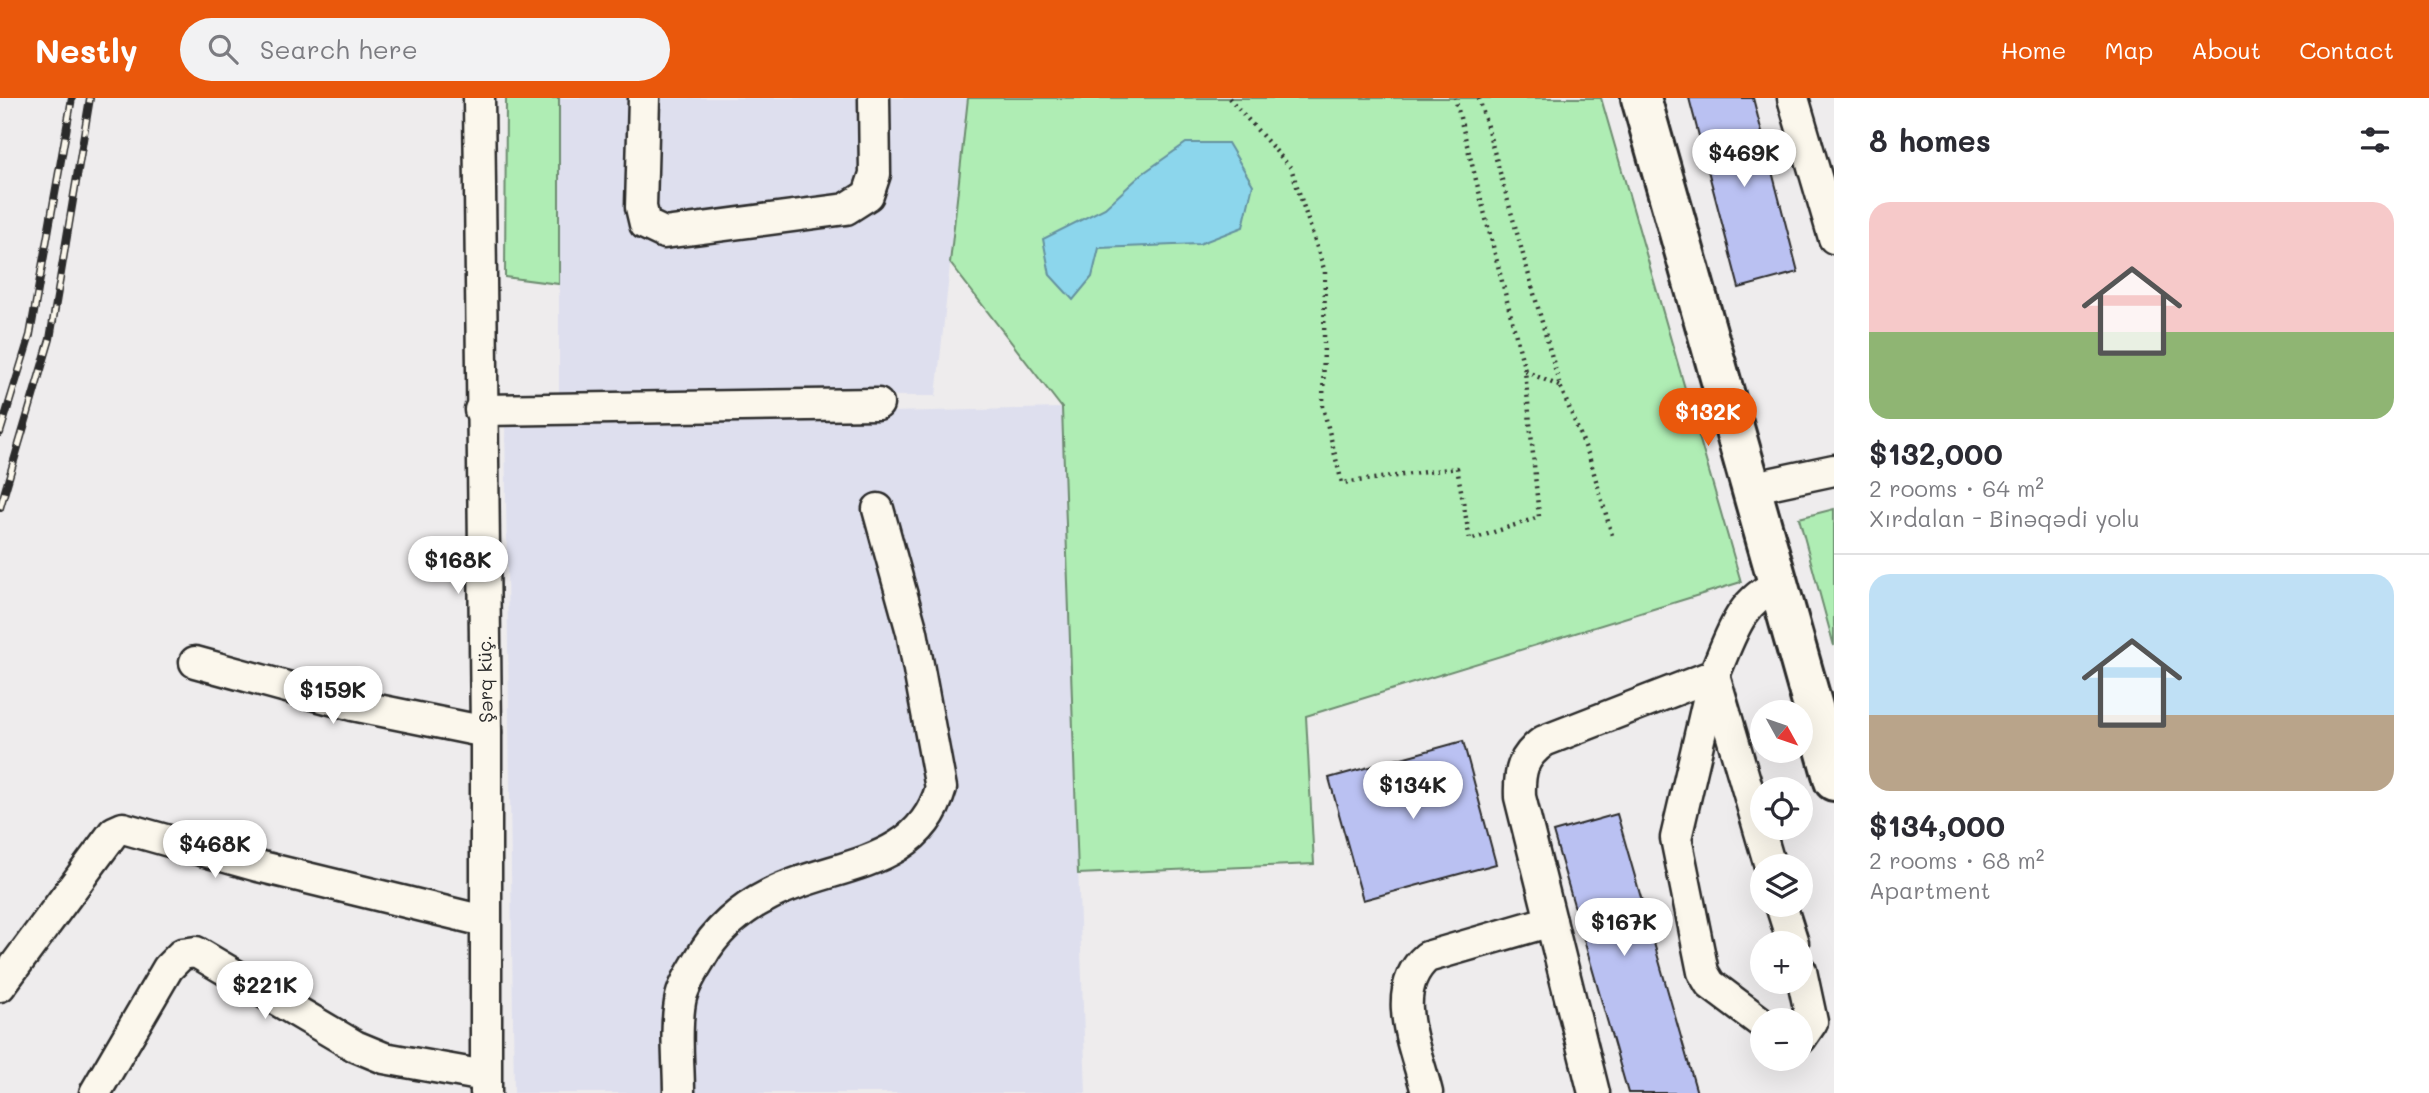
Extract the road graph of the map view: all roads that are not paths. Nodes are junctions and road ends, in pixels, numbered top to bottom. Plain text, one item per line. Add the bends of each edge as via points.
1 (479, 98) edge
2 (645, 98) edge
3 (874, 98) edge
4 (1641, 98) edge
5 (1793, 98) edge
6 (1834, 238) edge
7 (878, 404) dead end
8 (480, 410) junction
9 (1834, 470) edge
10 (1750, 488) junction
11 (878, 509) dead end
12 (1778, 585) junction
13 (195, 662) dead end
14 (1714, 675) junction
15 (486, 732) junction
16 (1834, 781) edge
17 (1766, 854) edge
18 (484, 921) junction
19 (1551, 921) junction
20 (0, 986) edge
21 (1750, 1014) edge
22 (485, 1085) edge
23 (95, 1093) edge
24 (679, 1093) edge
25 (1427, 1093) edge
26 (1594, 1093) edge

1 - 8 street, Şərq küç.
2 - 3 street via 641,207 645,224 664,233 846,209 868,195 875,174
4 - 10 main road
5 - 6 street
7 - 8 street
8 - 15 street, Şərq küç.
9 - 10 street
10 - 12 main road
11 - 24 street via 912,632 941,788 936,808 921,829 893,850 769,895 726,924 706,947 680,1001
12 - 14 street via 1760,592 1744,608
12 - 16 main road
13 - 15 street via 353,705
14 - 17 street
14 - 19 street via 1544,741 1530,751 1522,764 1520,797
14 - 21 street via 1676,838 1703,972 1710,984
15 - 18 street, Şərq küç.
18 - 20 street via 123,828 114,832
18 - 22 street, Şərq küç.
19 - 25 street via 1427,957 1418,965 1408,982 1405,1002
19 - 26 street
22 - 23 street via 355,1046 196,952 182,954 168,968

